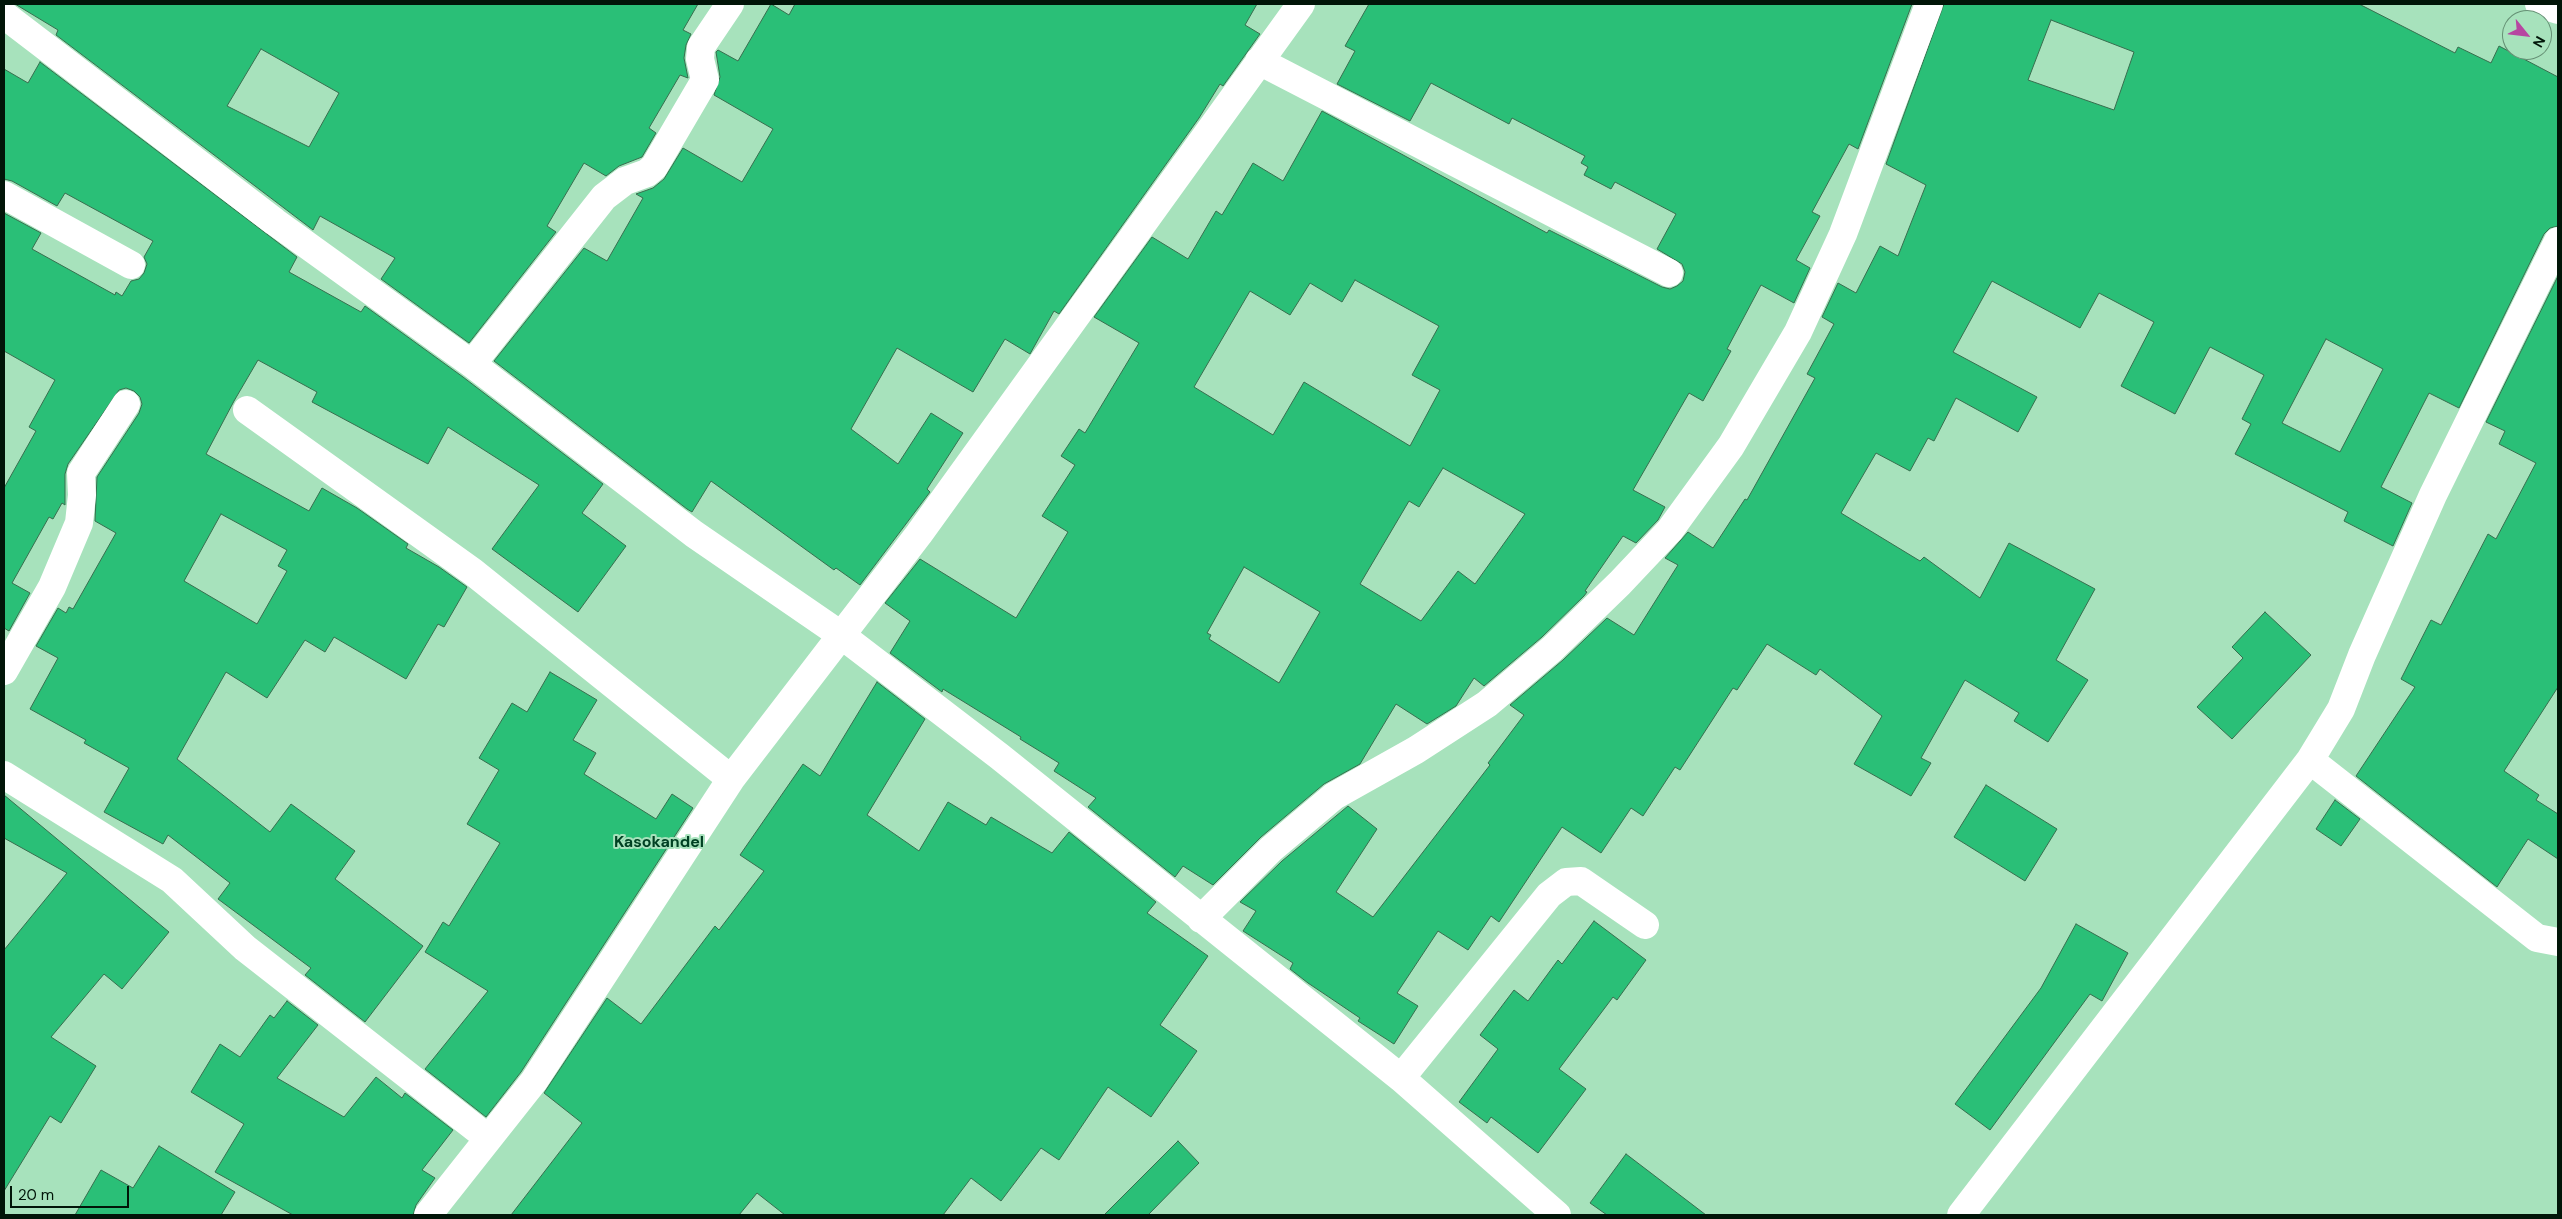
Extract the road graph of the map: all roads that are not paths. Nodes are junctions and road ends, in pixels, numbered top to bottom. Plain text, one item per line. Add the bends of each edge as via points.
1 (730, 4) edge
2 (1301, 4) edge
3 (1928, 4) edge
4 (2539, 4) edge
5 (2558, 10) edge
6 (4, 15) edge
7 (1259, 61) junction
8 (4, 195) edge
9 (2558, 241) edge
10 (131, 265) dead end
11 (1669, 273) dead end
12 (472, 364) junction
13 (126, 404) dead end
14 (247, 410) dead end
15 (841, 636) junction
16 (4, 672) edge
17 (2310, 760) junction
18 (4, 775) edge
19 (731, 779) junction
20 (1202, 919) junction
21 (1645, 925) dead end
22 (2558, 942) edge
23 (1400, 1078) junction
24 (488, 1138) junction
25 (428, 1215) edge
26 (1557, 1215) edge
27 (1961, 1215) edge

1 - 12 street via 701,47 705,80 654,167 647,174 625,181 604,197
2 - 7 street
3 - 20 street via 1843,234 1798,332 1731,446 1670,530 1552,649 1487,704 1416,750 1334,796 1270,849
4 - 5 street
6 - 12 street via 275,222
7 - 11 street
7 - 15 street via 919,534
8 - 10 street
9 - 17 street via 2433,495 2341,709
12 - 15 street via 694,534
13 - 16 street via 81,473 79,523 52,587
14 - 19 street via 473,572
15 - 19 street
15 - 20 street via 999,756
17 - 22 street via 2537,938
17 - 27 street
18 - 24 street via 172,880 245,948
19 - 24 street via 534,1081
20 - 23 street
21 - 23 street via 1581,881 1566,882 1549,896
23 - 26 street
24 - 25 street

